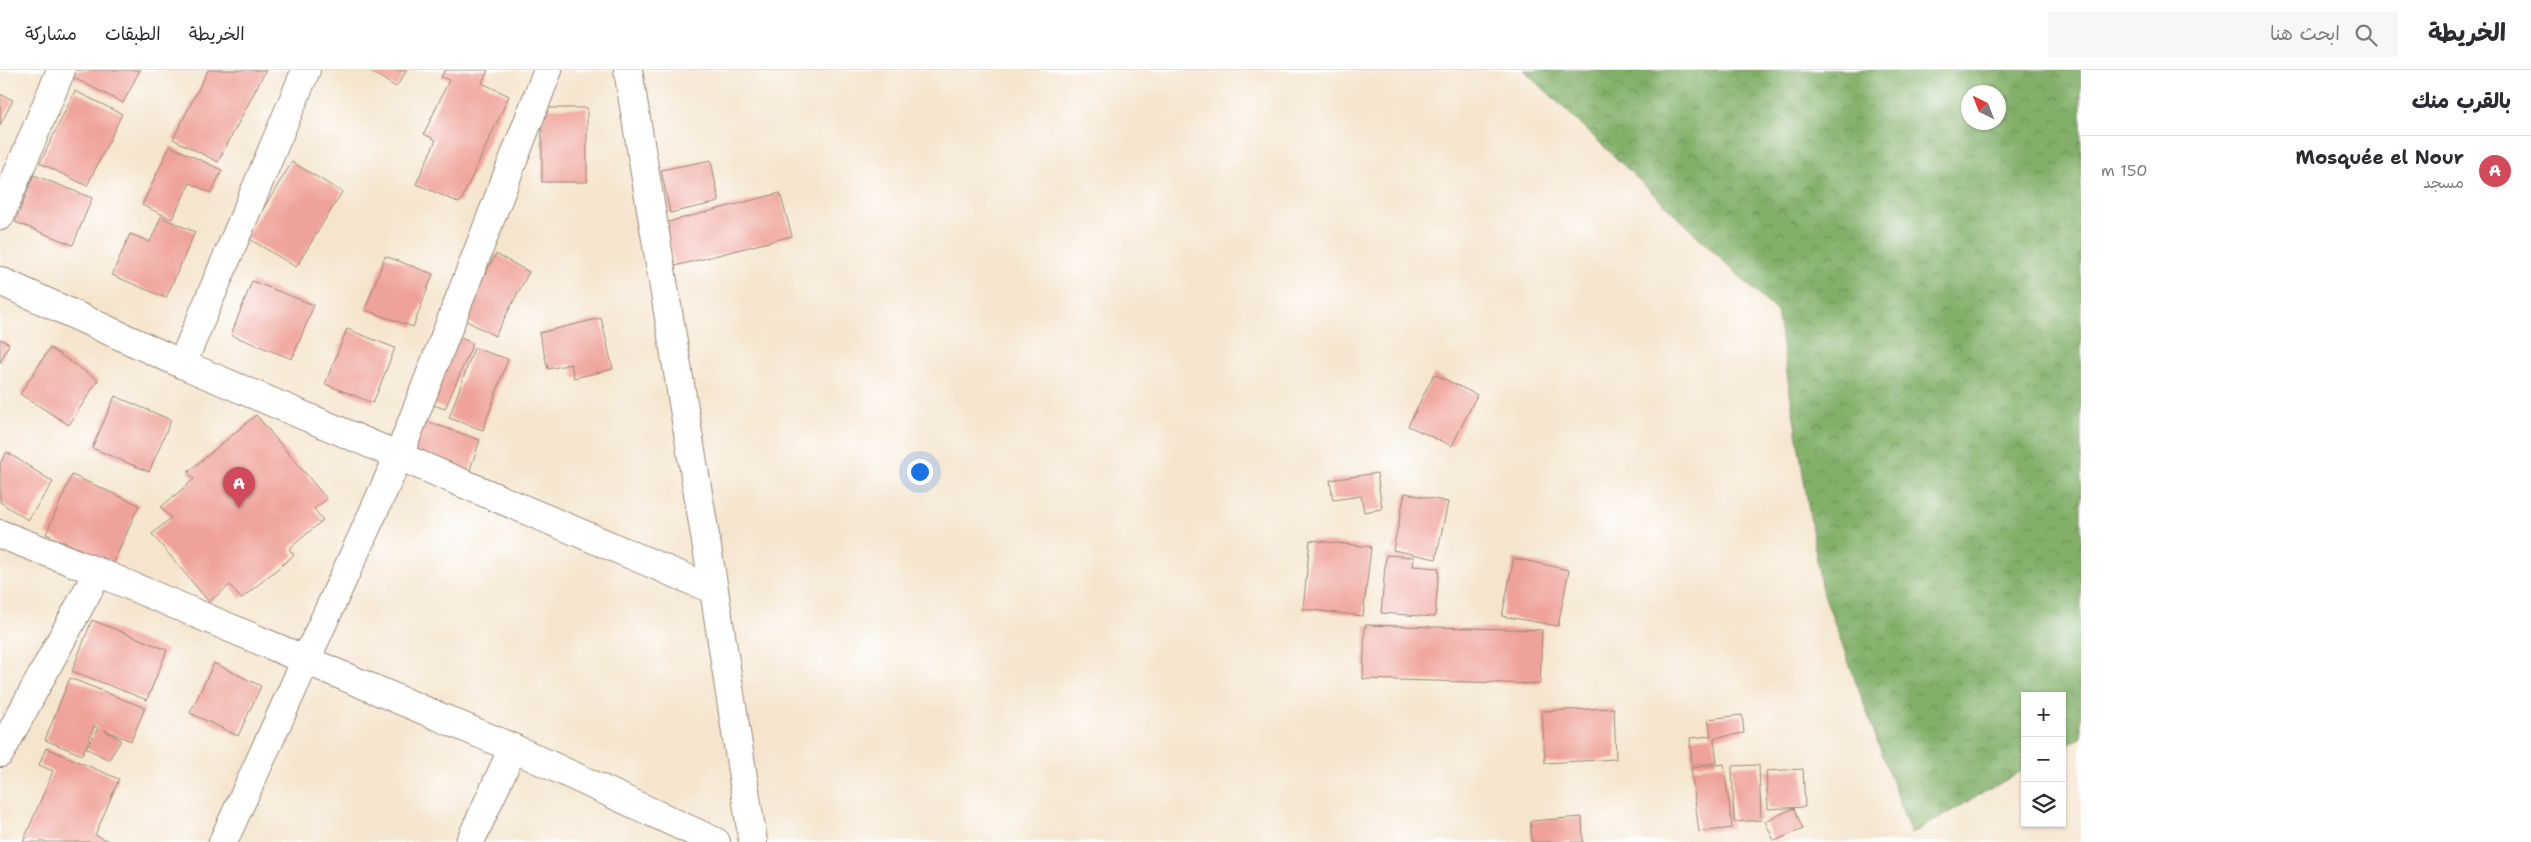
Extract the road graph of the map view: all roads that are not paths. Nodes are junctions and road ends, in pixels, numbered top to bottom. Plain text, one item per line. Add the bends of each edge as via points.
1 (61, 70) edge
2 (306, 70) edge
3 (548, 70) edge
4 (628, 70) edge
5 (0, 216) edge
6 (0, 281) edge
7 (182, 364) junction
8 (398, 458) junction
9 (0, 534) edge
10 (98, 572) junction
11 (714, 590) junction
12 (307, 660) junction
13 (513, 748) junction
14 (0, 753) edge
15 (709, 840) edge
16 (223, 842) edge
17 (470, 842) edge
18 (753, 842) edge

1 - 5 street
2 - 7 street
3 - 8 street
4 - 11 street
6 - 7 street
7 - 8 street
8 - 11 street
8 - 12 street
9 - 10 street
10 - 12 street
10 - 14 street
11 - 18 street
12 - 13 street
12 - 16 street
13 - 15 street
13 - 17 street

